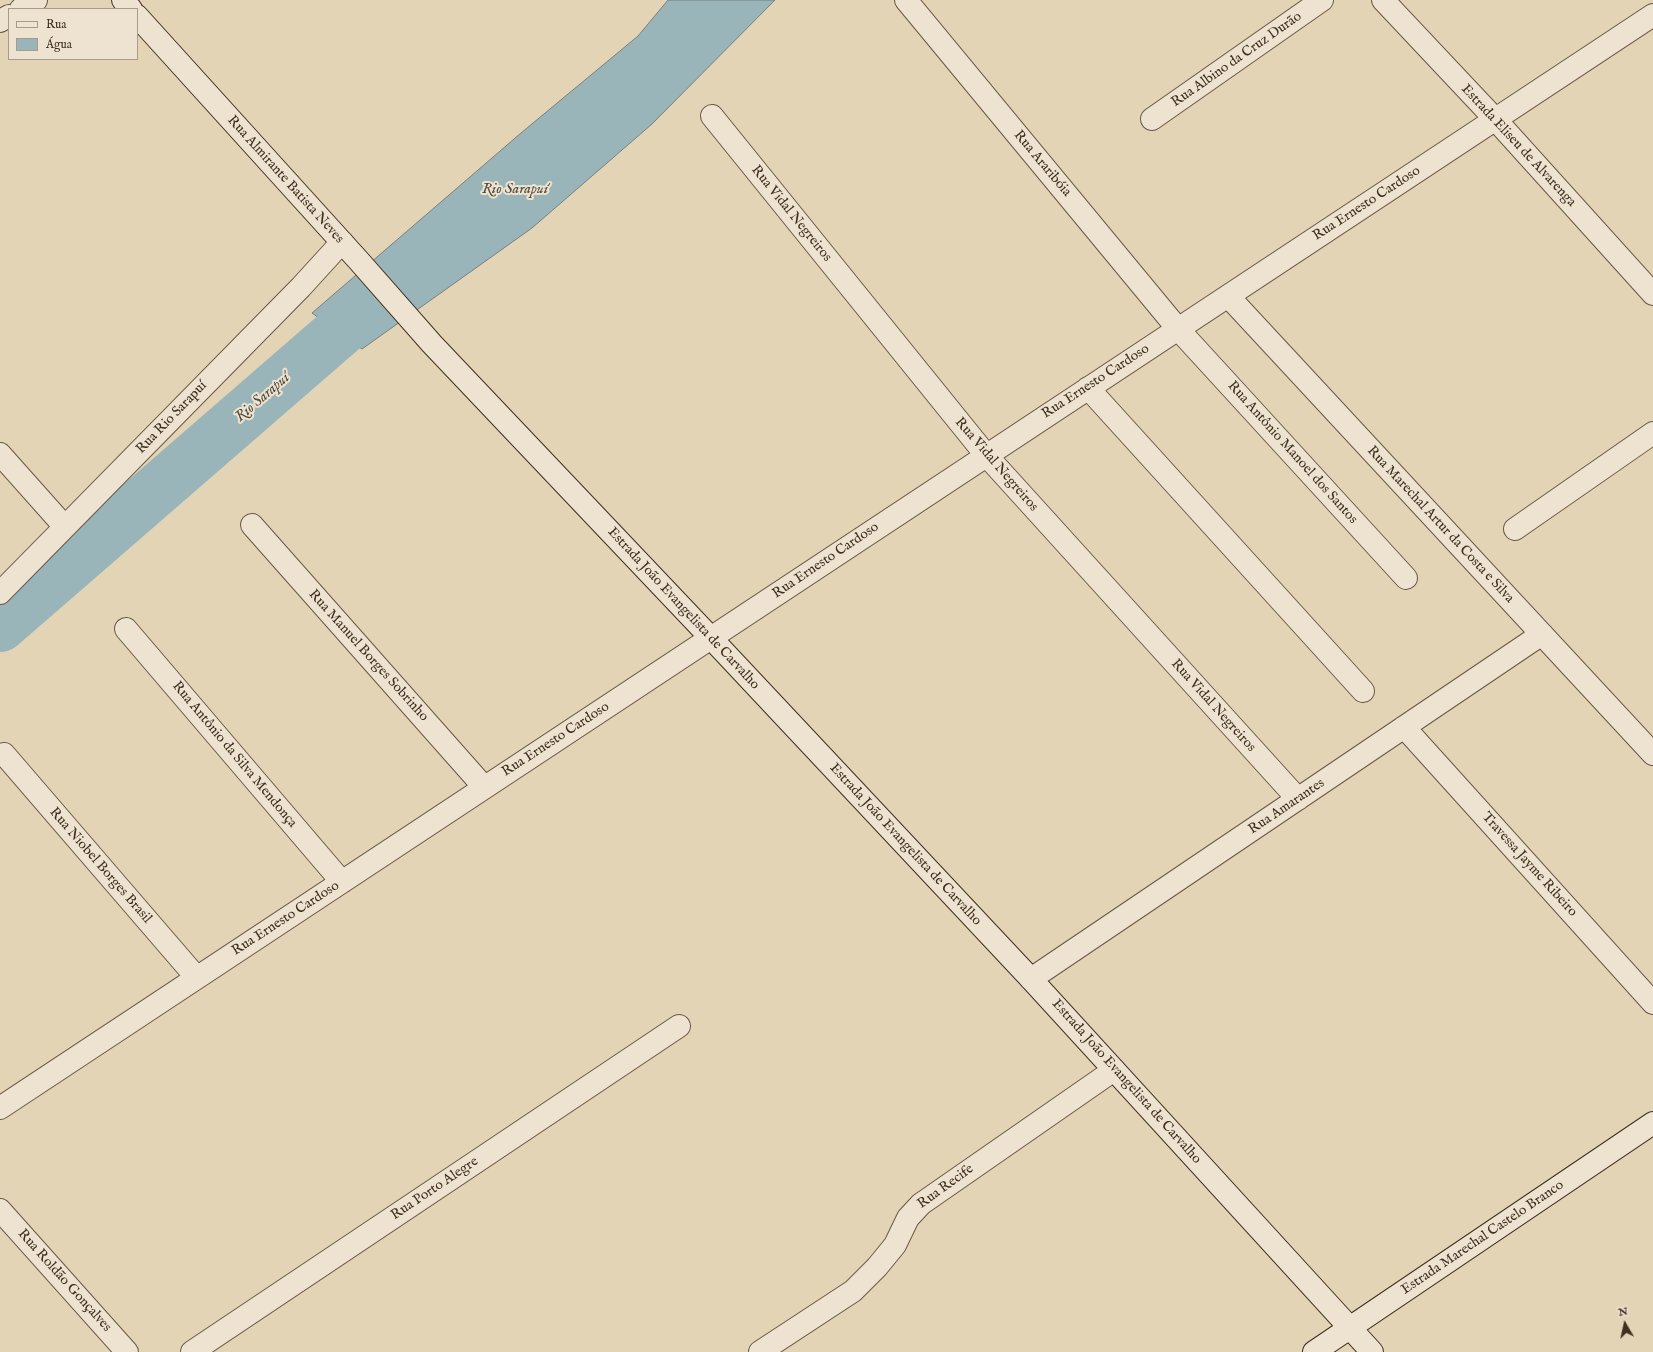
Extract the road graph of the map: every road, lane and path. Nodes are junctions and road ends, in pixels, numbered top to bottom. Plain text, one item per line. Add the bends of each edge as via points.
1 (36, 0) edge
2 (123, 0) edge
3 (906, 0) edge
4 (1322, 0) edge
5 (1382, 0) edge
6 (23, 8) edge
7 (130, 8) edge
8 (1653, 15) edge
9 (138, 17) edge
10 (712, 116) dead end
11 (1152, 119) dead end
12 (1494, 119) junction
13 (342, 242) junction
14 (1653, 294) edge
15 (1228, 296) junction
16 (1178, 329) junction
17 (432, 344) joint
18 (1088, 388) junction
19 (1653, 433) edge
20 (0, 454) edge
21 (986, 455) junction
22 (252, 525) dead end
23 (65, 527) junction
24 (1514, 529) dead end
25 (1406, 578) dead end
26 (0, 593) edge
27 (126, 629) dead end
28 (1542, 634) junction
29 (712, 638) junction
30 (1363, 691) dead end
31 (1404, 727) junction
32 (4, 754) dead end
33 (1653, 754) edge
34 (484, 787) junction
35 (1298, 799) junction
36 (342, 882) junction
37 (197, 978) junction
38 (1031, 979) junction
39 (1653, 1003) edge
40 (679, 1026) dead end
41 (1114, 1070) junction
42 (0, 1108) edge
43 (1652, 1125) edge
44 (0, 1210) edge
45 (1350, 1328) junction
46 (128, 1352) edge
47 (192, 1352) edge
48 (760, 1352) edge
49 (1314, 1352) edge
50 (1372, 1352) edge

1 - 6 street
2 - 7 street
3 - 16 street, Rua Araribóia
4 - 11 street, Rua Albino da Cruz Durão
5 - 12 street, Estrada Eliseu de Alvarenga
8 - 12 street, Rua Ernesto Cardoso
9 - 13 street, Rua Almirante Batista Neves
10 - 21 street, Rua Vidal Negreiros
12 - 14 street, Estrada Eliseu de Alvarenga
12 - 15 street, Rua Ernesto Cardoso
13 - 17 street, Rua Almirante Batista Neves
13 - 23 street, Rua Rio Sarapuí
15 - 16 street, Rua Ernesto Cardoso
15 - 28 street, Rua Marechal Artur da Costa e Silva
16 - 18 street, Rua Ernesto Cardoso
16 - 25 street, Rua Antônio Manoel dos Santos
17 - 29 street, Estrada João Evangelista de Carvalho
18 - 21 street, Rua Ernesto Cardoso
18 - 30 street
19 - 24 street
20 - 23 street
21 - 29 street, Rua Ernesto Cardoso
21 - 35 street, Rua Vidal Negreiros
22 - 34 street, Rua Manuel Borges Sobrinho
23 - 26 street, Rua Rio Sarapuí
27 - 36 street, Rua Antônio da Silva Mendonça
28 - 31 street, Rua Amarantes
28 - 33 street, Rua Marechal Artur da Costa e Silva
29 - 34 street, Rua Ernesto Cardoso
29 - 38 street, Estrada João Evangelista de Carvalho
31 - 35 street, Rua Amarantes
31 - 39 street, Travessa Jayme Ribeiro
32 - 37 street, Rua Niobel Borges Brasil
34 - 36 street, Rua Ernesto Cardoso
35 - 38 street, Rua Amarantes
36 - 37 street, Rua Ernesto Cardoso
37 - 42 street, Rua Ernesto Cardoso
38 - 41 street, Estrada João Evangelista de Carvalho
40 - 47 street, Rua Porto Alegre
41 - 45 street, Estrada João Evangelista de Carvalho
41 - 48 street, Rua Recife via 920,1204 908,1218 895,1245 853,1291
43 - 45 street, Estrada Marechal Castelo Branco
44 - 46 street, Rua Roldão Gonçalves
45 - 49 street, Estrada Marechal Castelo Branco
45 - 50 street, Estrada João Evangelista de Carvalho

